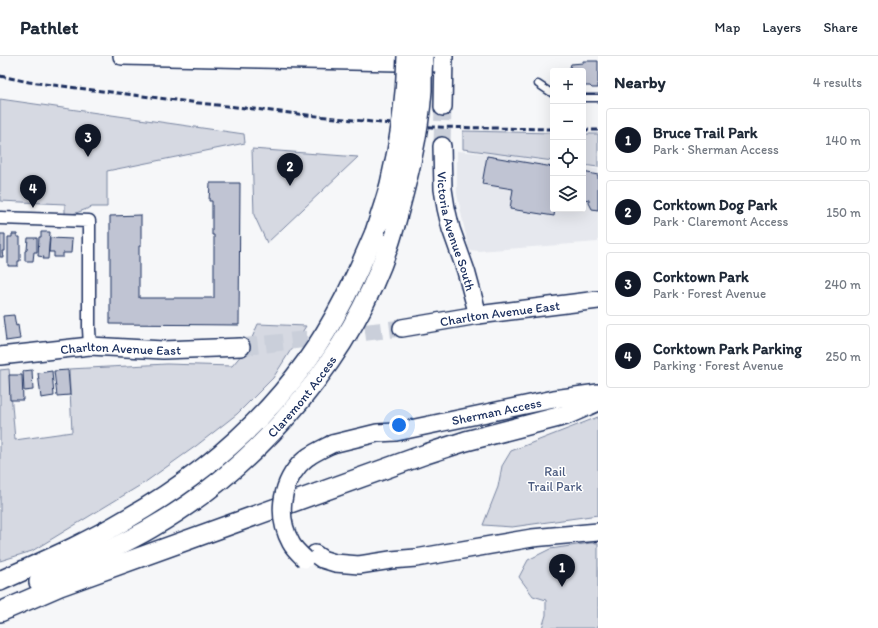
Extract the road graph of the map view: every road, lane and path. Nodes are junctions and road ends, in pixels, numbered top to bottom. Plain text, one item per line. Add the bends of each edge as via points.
1 (122, 56) edge
2 (407, 56) edge
3 (423, 56) edge
4 (166, 57) edge
5 (194, 57) edge
6 (233, 57) edge
7 (444, 60) edge
8 (538, 84) dead end
9 (550, 92) edge
10 (586, 98) edge
11 (598, 98) edge
12 (443, 107) tunnel mouth
13 (442, 146) tunnel mouth
14 (0, 218) edge
15 (598, 300) edge
16 (478, 316) junction
17 (402, 328) tunnel mouth
18 (90, 346) junction
19 (241, 347) tunnel mouth
20 (0, 356) edge
21 (598, 393) edge
22 (598, 401) edge
23 (598, 532) edge
24 (0, 581) edge
25 (0, 600) edge
26 (0, 612) edge

1 - 4 main road
2 - 24 main road, Claremont Access, bridge via 398,146 375,232 346,295 306,362 248,428 210,463 173,491 136,514 71,548
3 - 25 main road, Claremont Access, bridge via 422,91 416,135 395,225 365,302 323,371 282,422 254,450 223,478 187,504 151,528 109,550
4 - 5 main road
5 - 6 main road
6 - 7 main road
7 - 12 main road
8 - 9 lane
10 - 11 lane
13 - 16 main road, Victoria Avenue South via 446,208
14 - 18 street via 89,222
15 - 16 main road, Charlton Avenue East
16 - 17 main road, Charlton Avenue East
18 - 19 main road, Charlton Avenue East via 163,350
18 - 20 main road, Charlton Avenue East
21 - 23 main road, Sherman Access via 554,399 396,432 380,441 334,448 305,473 297,487 293,514 296,530 310,557 335,563 353,564 416,558 532,538
22 - 26 main road via 566,415 426,454 60,586

